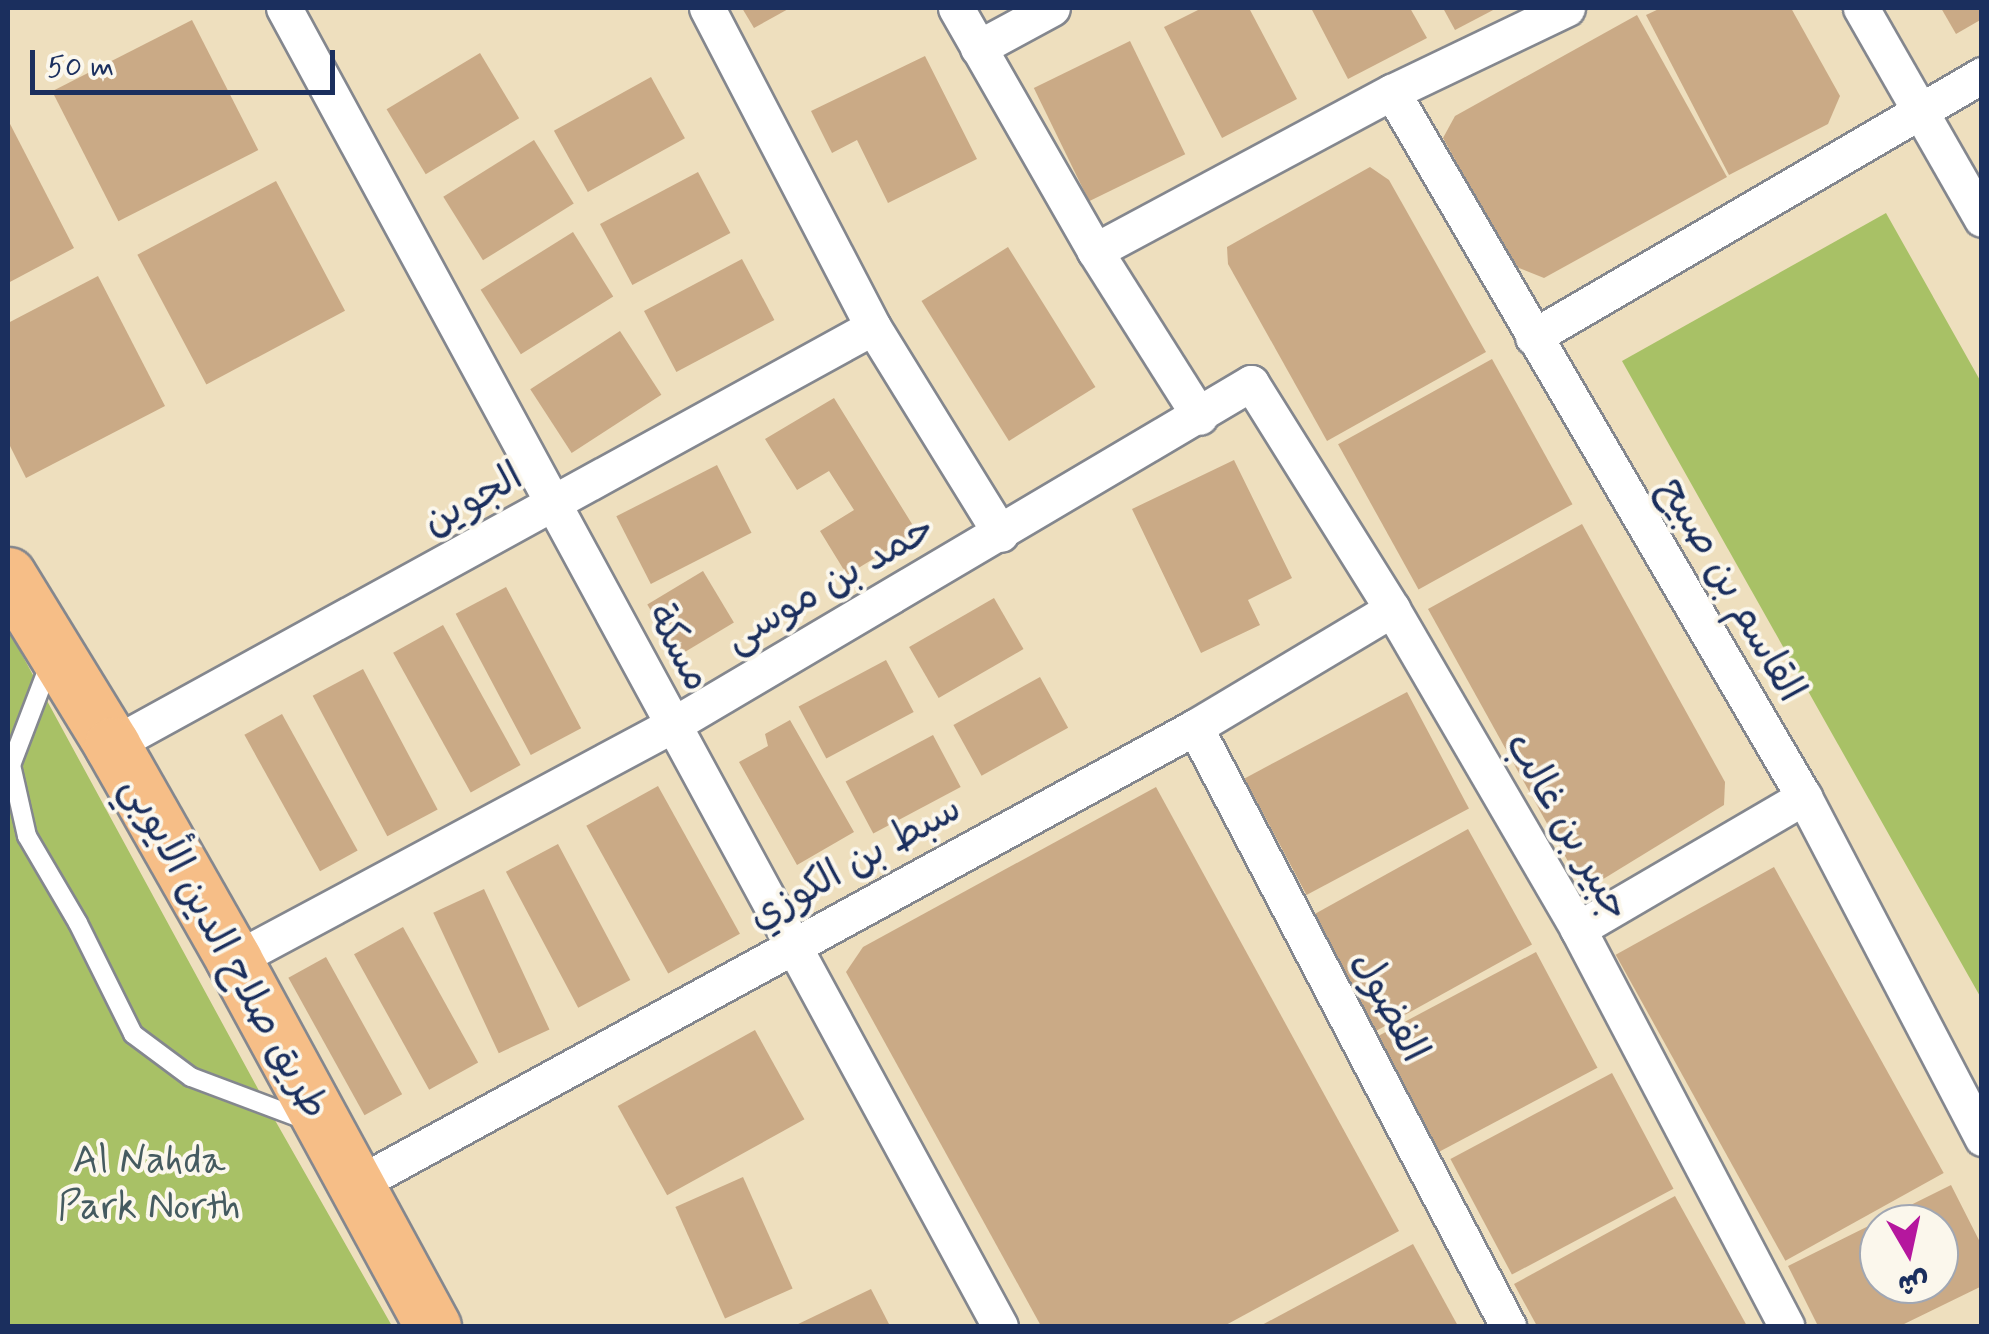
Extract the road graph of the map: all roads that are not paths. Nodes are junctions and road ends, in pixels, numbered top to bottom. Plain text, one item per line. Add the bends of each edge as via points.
1 (284, 8) edge
2 (707, 8) edge
3 (956, 8) edge
4 (1052, 8) edge
5 (1567, 8) edge
6 (1861, 8) edge
7 (978, 48) junction
8 (1982, 75) edge
9 (1392, 92) junction
10 (1920, 109) junction
11 (1982, 219) edge
12 (1095, 250) junction
13 (873, 327) junction
14 (1533, 337) junction
15 (1251, 384) joint
16 (1200, 418) junction
17 (554, 504) junction
18 (1001, 534) junction
19 (8, 575) edge
20 (1392, 609) junction
21 (53, 656) junction
22 (670, 726) junction
23 (1195, 726) junction
24 (112, 744) junction
25 (1804, 797) junction
26 (1578, 928) junction
27 (792, 945) junction
28 (234, 960) junction
29 (323, 1127) junction
30 (1982, 1138) edge
31 (354, 1186) junction
32 (433, 1326) edge
33 (1000, 1326) edge
34 (1508, 1326) edge
35 (1786, 1326) edge

1 - 17 street, مسكة
2 - 13 street
3 - 7 street
4 - 7 street
5 - 9 street
6 - 10 street
7 - 12 street
8 - 10 street
9 - 12 street
9 - 14 street, القاسم بن صبيح
10 - 11 street
10 - 14 street
12 - 16 street
13 - 17 street, الجوين
13 - 18 street
14 - 25 street, القاسم بن صبيح
15 - 16 street, حمد بن موسى
15 - 20 street, جبير بن غالب
16 - 18 street, حمد بن موسى
17 - 22 street, مسكة
17 - 24 street, الجوين
18 - 22 street, حمد بن موسى
19 - 21 main road, طريق صلاح الدين الأيوبي
20 - 23 street, سبط بن الكوزي
20 - 26 street, جبير بن غالب
21 - 24 main road, طريق صلاح الدين الأيوبي
21 - 29 lane via 11,765 27,836 134,1034 191,1077
22 - 27 street, مسكة
22 - 28 street, حمد بن موسى
23 - 27 street, سبط بن الكوزي
23 - 34 street, الفضول
24 - 28 main road, طريق صلاح الدين الأيوبي
25 - 26 street
25 - 30 street, القاسم بن صبيح
26 - 35 street, جبير بن غالب
27 - 31 street, سبط بن الكوزي
27 - 33 street, مسكة
28 - 29 main road, طريق صلاح الدين الأيوبي
29 - 31 main road, طريق صلاح الدين الأيوبي
31 - 32 main road, طريق صلاح الدين الأيوبي

